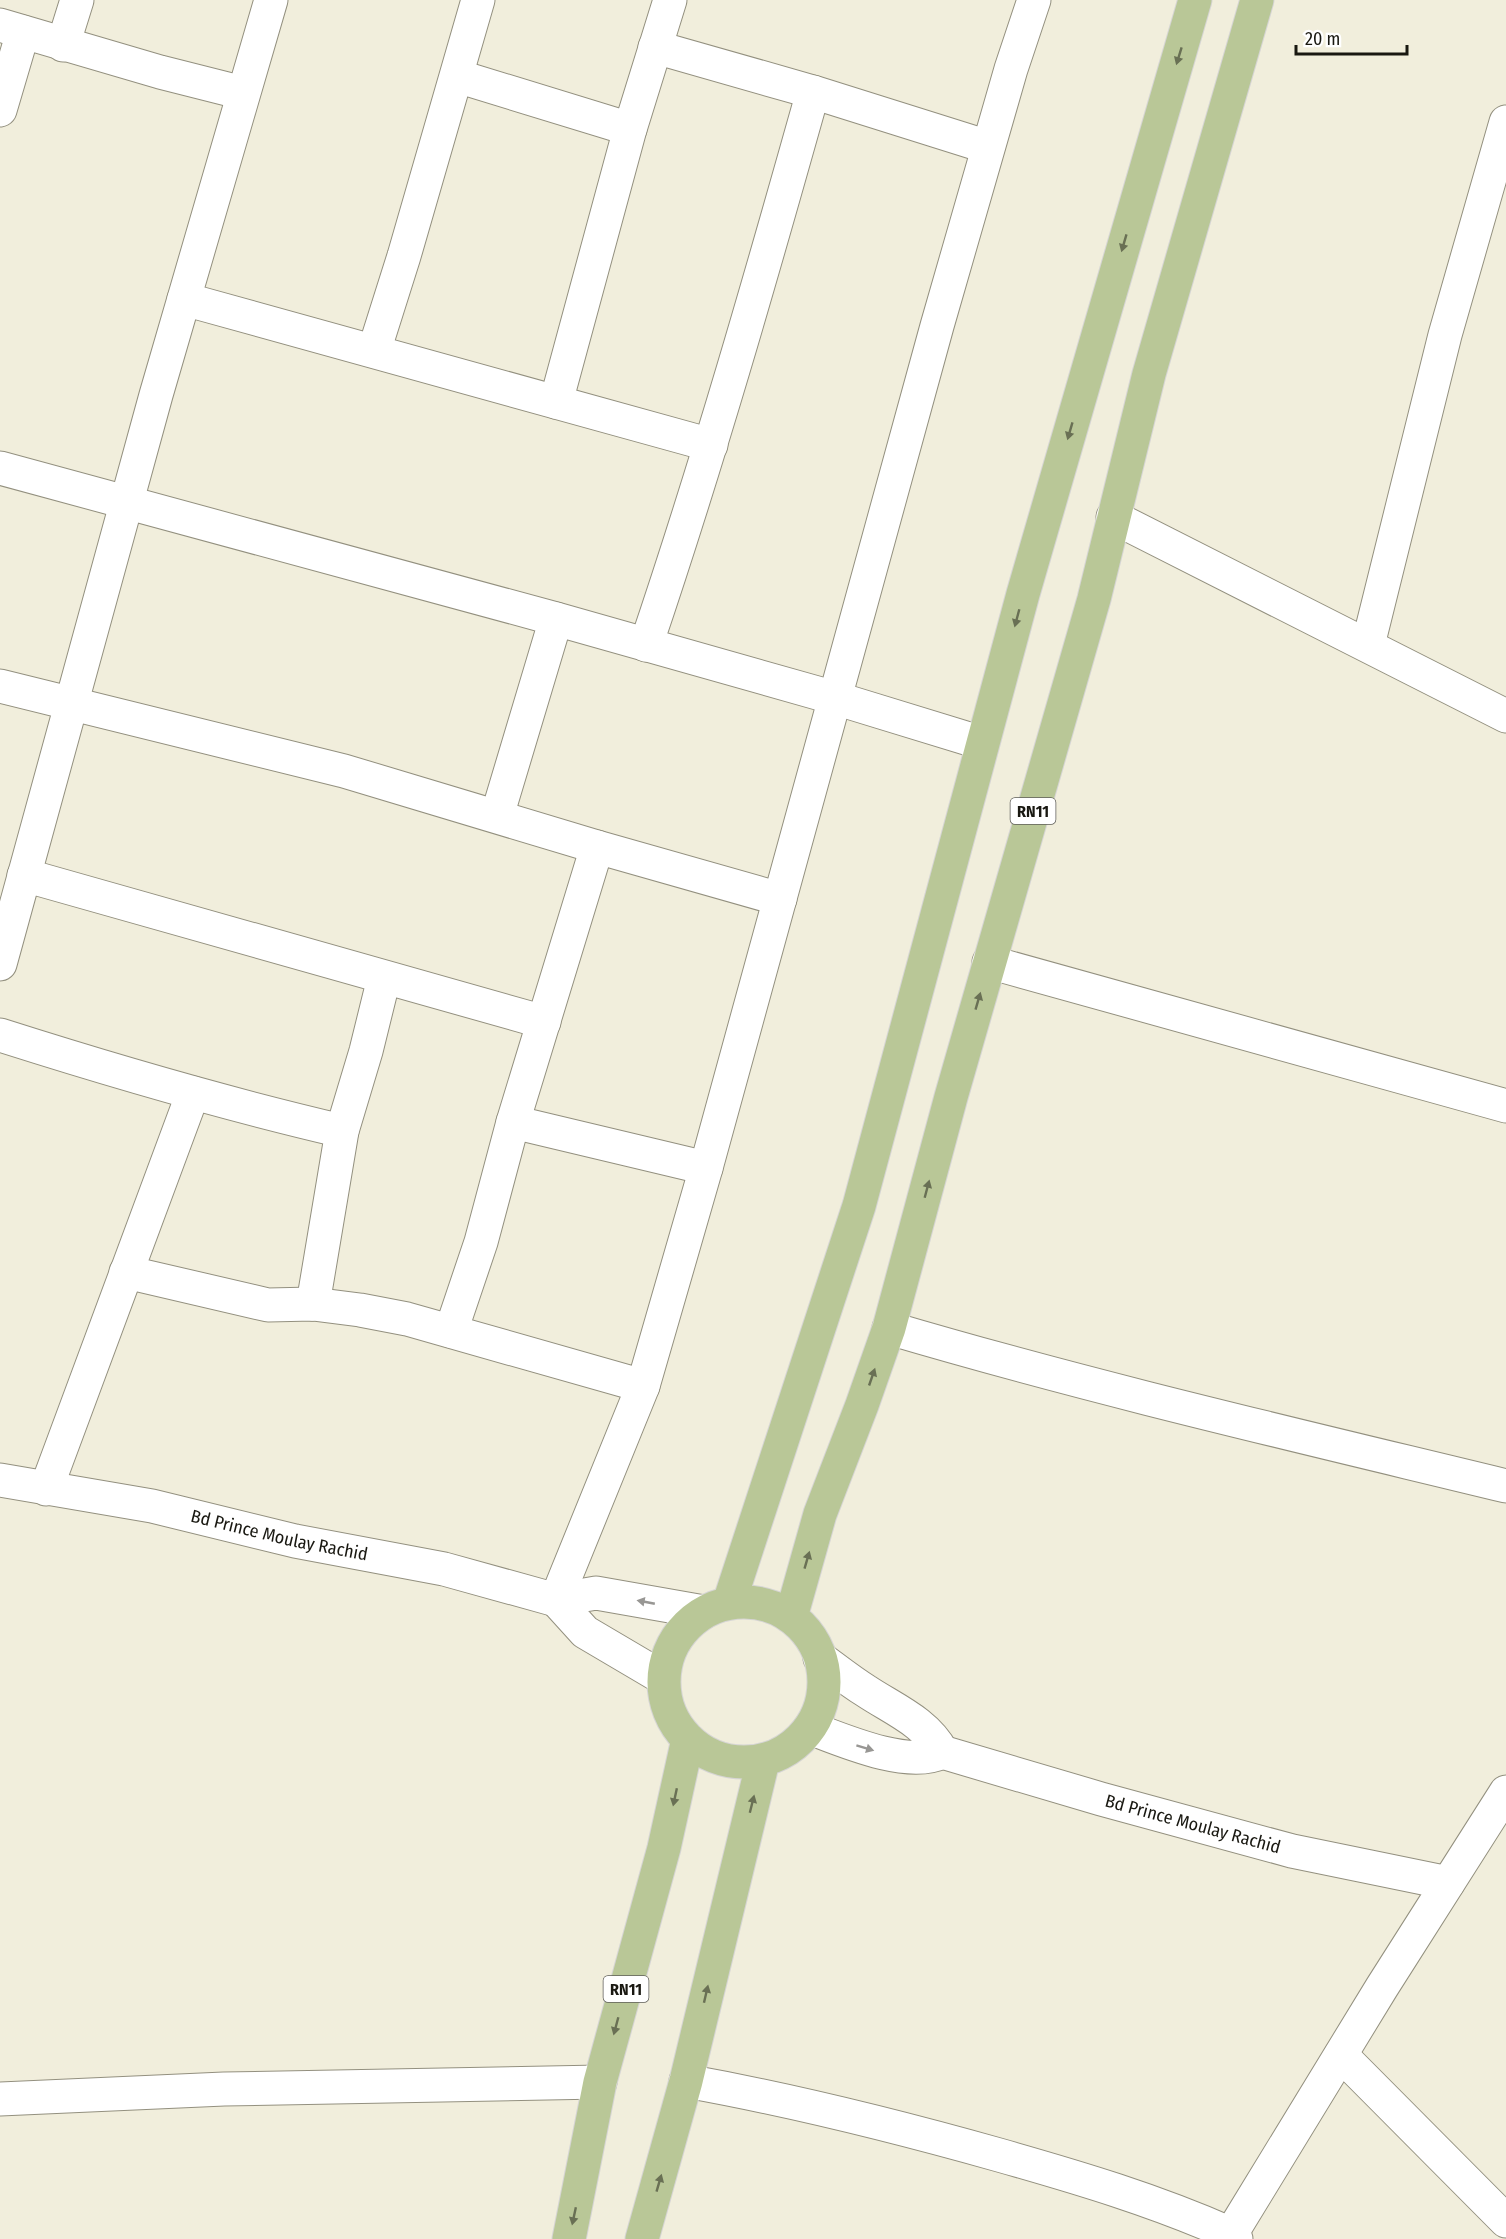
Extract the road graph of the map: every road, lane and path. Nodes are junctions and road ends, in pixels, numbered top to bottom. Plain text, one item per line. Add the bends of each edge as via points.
1 (77, 0) edge
2 (271, 0) edge
3 (478, 0) edge
4 (670, 0) edge
5 (1034, 0) edge
6 (1195, 0) edge
7 (1257, 0) edge
8 (12, 28) edge
9 (63, 45) junction
10 (655, 47) junction
11 (457, 76) junction
12 (813, 92) junction
13 (243, 93) junction
14 (0, 110) edge
15 (1506, 122) edge
16 (630, 129) junction
17 (988, 147) junction
18 (1498, 175) edge
19 (184, 299) junction
20 (374, 351) junction
21 (556, 402) junction
22 (711, 445) junction
23 (0, 468) edge
24 (127, 504) junction
25 (1113, 517) junction
26 (556, 619) junction
27 (646, 645) junction
28 (1368, 645) junction
29 (0, 686) edge
30 (835, 698) junction
31 (72, 703) junction
32 (1506, 716) edge
33 (982, 743) junction
34 (497, 816) junction
35 (597, 847) junction
36 (24, 875) junction
37 (780, 899) junction
38 (989, 962) junction
39 (0, 964) edge
40 (384, 978) junction
41 (544, 1022) junction
42 (0, 1035) edge
43 (193, 1093) junction
44 (1506, 1106) edge
45 (513, 1122) junction
46 (342, 1131) junction
47 (706, 1168) junction
48 (126, 1272) junction
49 (313, 1304) junction
50 (889, 1328) junction
51 (451, 1331) junction
52 (643, 1386) junction
53 (0, 1480) edge
54 (1506, 1486) edge
55 (46, 1489) junction
56 (556, 1600) junction
57 (716, 1607) junction
58 (791, 1617) junction
59 (820, 1658) junction
60 (663, 1678) junction
61 (810, 1728) junction
62 (688, 1739) junction
63 (942, 1752) junction
64 (763, 1761) junction
65 (1506, 1792) edge
66 (1448, 1883) junction
67 (1341, 2055) junction
68 (686, 2080) junction
69 (600, 2082) junction
70 (0, 2099) edge
71 (1506, 2221) edge
72 (1232, 2237) edge
73 (568, 2239) edge
74 (642, 2239) edge

1 - 9 street
2 - 13 street
3 - 11 street
4 - 10 street
5 - 17 street
6 -> 33 main road
7 - 25 main road, RN11 via 1149,374
8 - 9 street
8 - 14 street
9 - 13 street
10 - 12 street
10 - 16 street
11 - 16 street
11 - 20 street
12 - 17 street
12 - 22 street
13 - 19 street
15 - 18 street
16 - 21 street
17 - 30 street
18 - 28 street via 1445,335
19 - 20 street
19 - 24 street
20 - 21 street
21 - 22 street
22 - 27 street
23 - 24 street
24 - 26 street
24 - 31 street
25 - 28 street
25 - 38 main road, RN11 via 1094,598
26 - 27 street
26 - 34 street
27 - 30 street
28 - 32 street
29 - 31 street
30 - 33 street
30 - 37 street
31 - 34 street via 344,771
31 - 36 street
33 - 57 main road via 859,1206
34 - 35 street
35 - 37 street
35 - 41 street
36 - 39 street
36 - 40 street
37 - 47 street
38 - 44 street
50 -> 38 main road, RN11
40 - 41 street
40 - 46 street
41 - 45 street
42 - 43 street
43 - 46 street
43 - 48 street
45 - 47 street
45 - 51 street via 481,1242
46 - 49 street
47 - 52 street
48 - 49 street via 243,1300 285,1306
48 - 55 street
49 - 51 street via 371,1312
50 - 54 street via 1114,1389
58 -> 50 main road, RN11 via 820,1514
51 - 52 street
52 - 56 street
53 - 55 street, Bd Prince Moulay Rachid
55 - 56 street, Bd Prince Moulay Rachid via 152,1506 295,1541 444,1569
57 -> 56 street, Bd Prince Moulay Rachid via 596,1593
56 - 60 street via 585,1632
57 - 58 main road via 762,1604
57 - 60 main road via 687,1624 675,1640
58 - 59 main road via 809,1635
59 - 61 main road via 824,1682 821,1706
59 - 63 street via 923,1728
60 - 62 main road via 674,1722
61 -> 63 street, Bd Prince Moulay Rachid via 878,1752 920,1758
61 - 64 main road via 785,1751
62 - 64 main road via 707,1753 729,1761
62 -> 69 main road, RN11 via 664,1848
63 - 66 street, Bd Prince Moulay Rachid via 1292,1851
68 -> 64 main road
65 - 66 street
66 - 67 street
67 - 71 street
67 - 72 street
68 - 72 street via 770,2096 943,2139 1109,2187 1177,2211
74 -> 68 main road
69 - 70 street via 224,2089
69 -> 73 main road, RN11

